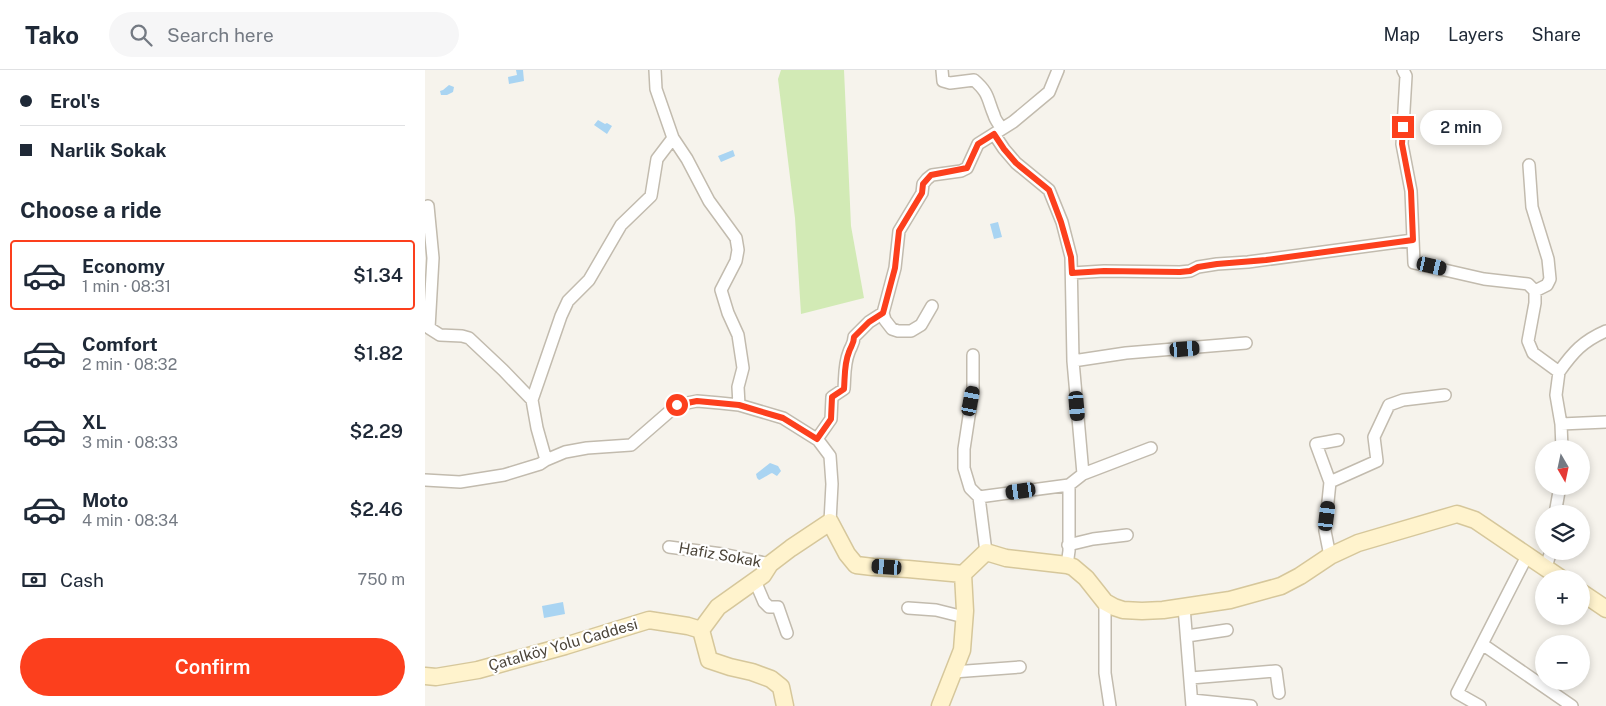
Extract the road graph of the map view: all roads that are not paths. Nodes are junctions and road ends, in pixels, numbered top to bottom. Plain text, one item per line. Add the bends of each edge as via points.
1 (655, 70) edge
2 (1058, 70) edge
3 (1403, 70) edge
4 (943, 75) edge
5 (998, 132) junction
6 (673, 138) junction
7 (1529, 165) dead end
8 (428, 206) dead end
9 (1413, 240) junction
10 (1072, 273) junction
11 (1535, 291) junction
12 (932, 306) dead end
13 (883, 313) junction
14 (1606, 331) edge
15 (1246, 343) dead end
16 (973, 356) dead end
17 (1073, 361) junction
18 (1559, 372) junction
19 (1445, 395) dead end
20 (532, 400) junction
21 (739, 405) junction
22 (1606, 422) edge
23 (1561, 424) junction
24 (817, 439) junction
25 (1338, 440) dead end
26 (1562, 440) edge
27 (1151, 448) dead end
28 (546, 460) junction
29 (1083, 474) junction
30 (425, 480) edge
31 (1330, 482) junction
32 (1069, 485) junction
33 (979, 497) junction
34 (829, 522) junction
35 (1127, 534) dead end
36 (1068, 546) junction
37 (669, 547) dead end
38 (986, 552) junction
39 (1330, 556) junction
40 (1540, 560) edge
41 (1537, 562) junction
42 (770, 564) junction
43 (1067, 565) junction
44 (1549, 570) edge
45 (963, 574) junction
46 (755, 581) junction
47 (1590, 597) edge
48 (1105, 602) junction
49 (1605, 605) edge
50 (1184, 607) junction
51 (908, 608) dead end
52 (964, 617) junction
53 (701, 630) junction
54 (1227, 630) dead end
55 (787, 634) dead end
56 (1187, 636) junction
57 (1482, 644) junction
58 (1020, 667) dead end
59 (953, 672) junction
60 (425, 676) edge
61 (1191, 678) junction
62 (1279, 693) dead end
63 (1192, 703) edge
64 (785, 706) edge
65 (940, 706) edge
66 (1110, 706) edge
67 (1251, 706) edge
68 (1480, 706) edge
69 (1572, 706) edge

1 - 6 street via 656,89
2 - 5 street via 1049,92
3 - 9 street via 1406,76 1402,144 1411,191
4 - 5 street via 951,83 974,80 983,87
5 - 10 street via 1004,149 1016,163 1049,190 1071,257
5 - 13 street via 978,144 967,168 931,175 923,184 922,193 899,231 895,268
6 - 20 street via 657,160 651,196 621,225 589,280 568,301
6 - 21 street via 709,201 735,238 738,250 721,290 738,335 743,368 738,387
7 - 11 street via 1532,207 1548,258 1550,279 1547,285
8 - 20 street via 433,258 429,328 440,335 469,338
9 - 10 street via 1217,264 1180,272
9 - 11 street via 1414,262 1484,279 1527,284
10 - 17 street
11 - 18 street via 1528,341 1533,353
12 - 13 street via 921,325 911,331 892,329
13 - 24 street via 854,337 845,367 844,389 832,397 831,419
14 - 18 street via 1584,343
15 - 17 street
16 - 33 street via 973,390 964,468 970,488
17 - 29 street
18 - 23 street via 1556,396
19 - 31 street via 1403,400 1389,406 1374,437 1377,461
20 - 28 street
21 - 24 street via 783,418
21 - 28 street via 697,401 677,405 631,445 587,448
22 - 23 street
23 - 26 street
24 - 34 street via 830,456
25 - 31 street via 1316,444
27 - 29 street
28 - 30 street via 504,475 460,482
29 - 32 street
31 - 39 street via 1325,531
32 - 33 street
32 - 36 street
33 - 38 street
34 - 42 street
34 - 45 street via 856,564
35 - 36 street
36 - 43 street
37 - 42 street, Hafiz Sokak
38 - 43 street via 1006,558
38 - 45 street
39 - 41 street via 1358,543 1457,514 1475,520
39 - 50 street via 1281,586 1230,600
40 - 41 street
41 - 44 street
41 - 57 street
42 - 46 street
43 - 48 street via 1086,578
45 - 52 street
46 - 53 street via 718,607
46 - 55 street via 764,602 769,607 778,607
47 - 49 street
48 - 50 street via 1123,610
48 - 66 street via 1105,673
50 - 56 street
51 - 52 street
52 - 59 street via 962,650
53 - 60 street, Çatalköy Yolu Caddesi via 649,620 479,670
53 - 64 street via 709,660 771,679 781,687
54 - 56 street
56 - 61 street
57 - 68 street via 1457,693
57 - 69 street
58 - 59 street
59 - 65 street
61 - 62 street via 1276,671
61 - 63 street
63 - 67 street

